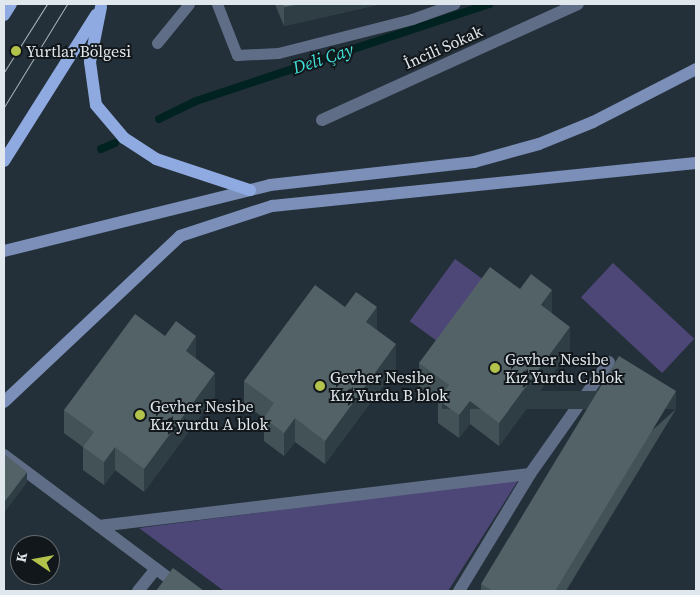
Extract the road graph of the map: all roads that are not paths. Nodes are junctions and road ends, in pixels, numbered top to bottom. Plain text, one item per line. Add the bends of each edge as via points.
1 (11, 4) edge
2 (189, 4) edge
3 (217, 4) edge
4 (454, 4) edge
5 (578, 4) edge
6 (102, 5) edge
7 (4, 15) edge
8 (157, 42) dead end
9 (696, 69) edge
10 (322, 120) dead end
11 (4, 161) edge
12 (696, 163) edge
13 (250, 190) junction
14 (4, 250) edge
15 (609, 362) dead end
16 (4, 402) edge
17 (4, 454) edge
18 (530, 474) junction
19 (99, 526) junction
20 (156, 569) junction
21 (138, 591) edge
22 (186, 591) edge
23 (459, 591) edge

1 - 7 main road
2 - 8 lane
3 - 4 lane via 237,55 278,53 412,19
5 - 10 street, İncili Sokak
6 - 11 main road
6 - 13 main road via 90,62 96,105 124,138 156,160
9 - 13 street via 593,122 539,144 483,160
12 - 16 street via 272,206 180,236
13 - 14 street
15 - 18 street
17 - 19 street
18 - 19 street
18 - 23 street
19 - 20 street
20 - 21 street
20 - 22 street

